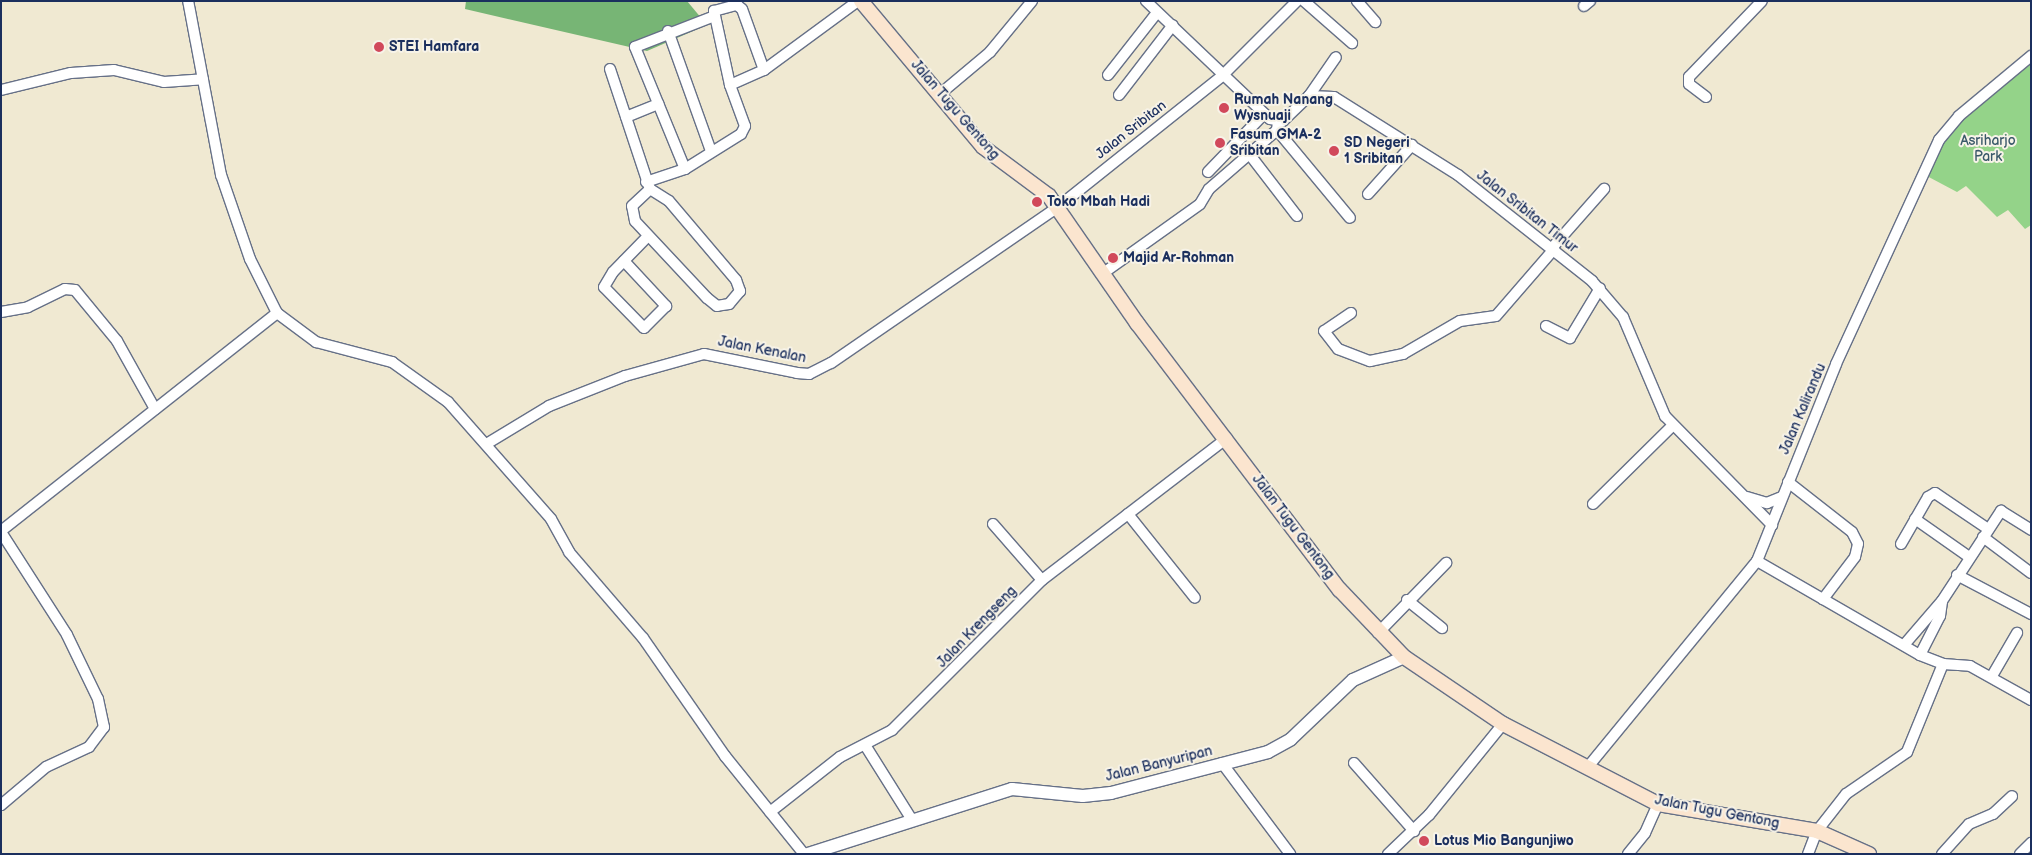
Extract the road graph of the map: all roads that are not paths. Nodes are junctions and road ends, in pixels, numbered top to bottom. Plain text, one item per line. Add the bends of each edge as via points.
1 (188, 1) edge
2 (860, 1) edge
3 (1032, 1) edge
4 (1146, 1) edge
5 (1297, 1) edge
6 (1304, 1) edge
7 (1762, 1) edge
8 (1363, 3) edge
9 (1156, 14) junction
10 (712, 17) junction
11 (1375, 22) dead end
12 (1173, 25) junction
13 (668, 31) junction
14 (1352, 43) dead end
15 (2031, 56) edge
16 (1336, 57) dead end
17 (610, 69) dead end
18 (764, 70) junction
19 (1108, 75) dead end
20 (1222, 76) junction
21 (203, 80) junction
22 (730, 85) junction
23 (1, 90) edge
24 (940, 94) junction
25 (1119, 95) dead end
26 (1309, 96) junction
27 (1706, 97) dead end
28 (658, 104) junction
29 (1264, 114) junction
30 (626, 116) junction
31 (1277, 126) junction
32 (1412, 145) junction
33 (712, 151) junction
34 (1223, 156) junction
35 (1250, 156) junction
36 (685, 169) junction
37 (1235, 169) junction
38 (1208, 172) dead end
39 (648, 185) junction
40 (1604, 189) dead end
41 (1368, 194) dead end
42 (1058, 207) junction
43 (1297, 216) dead end
44 (1350, 218) dead end
45 (648, 236) junction
46 (1553, 248) junction
47 (624, 262) junction
48 (1102, 274) junction
49 (1600, 288) junction
50 (1, 312) edge
51 (277, 313) junction
52 (1351, 314) dead end
53 (1546, 326) dead end
54 (155, 409) junction
55 (1673, 425) junction
56 (1227, 438) junction
57 (488, 442) junction
58 (1788, 482) junction
59 (1746, 497) junction
60 (1782, 497) junction
61 (1593, 504) dead end
62 (1128, 514) junction
63 (1915, 519) junction
64 (993, 524) dead end
65 (1772, 525) junction
66 (2031, 530) edge
67 (1, 531) edge
68 (1986, 533) junction
69 (1901, 544) dead end
70 (1969, 557) junction
71 (1757, 560) junction
72 (1446, 563) dead end
73 (2031, 573) edge
74 (1957, 575) junction
75 (1042, 580) junction
76 (1195, 598) dead end
77 (1823, 599) junction
78 (1407, 600) junction
79 (1942, 601) junction
80 (2031, 614) edge
81 (1442, 628) dead end
82 (1378, 633) junction
83 (2017, 633) dead end
84 (1904, 646) junction
85 (1920, 654) junction
86 (1404, 657) junction
87 (1943, 664) junction
88 (1992, 676) junction
89 (2031, 700) edge
90 (1503, 724) junction
91 (865, 745) junction
92 (1354, 763) dead end
93 (1222, 764) junction
94 (1587, 768) junction
95 (2012, 796) dead end
96 (1658, 804) junction
97 (1, 805) edge
98 (770, 812) junction
99 (912, 820) junction
100 (1414, 830) junction
101 (1817, 831) junction
102 (2031, 843) edge
103 (834, 850) edge
104 (806, 854) edge
105 (1290, 854) edge
106 (1388, 854) edge
107 (1628, 854) edge
108 (1808, 854) edge
109 (1869, 854) edge
110 (1942, 854) edge
111 (2020, 854) edge

1 - 21 street
2 - 18 street
2 - 24 main road, Jalan Tugu Gentong
3 - 24 street via 990,52
4 - 9 street
5 - 20 street, Jalan Sribitan
6 - 14 street
7 - 27 street via 1689,77 1689,84
8 - 11 street
9 - 12 street
9 - 19 street
10 - 13 street
10 - 18 street via 714,11 740,6
10 - 22 street
12 - 20 street
12 - 25 street
13 - 28 street via 635,47
13 - 33 street
15 - 58 street, Jalan Kalirandu via 1959,116 1938,140
16 - 26 street
17 - 30 street
18 - 22 street
20 - 29 street
20 - 42 street, Jalan Sribitan
21 - 23 street via 164,82 114,70 71,73
21 - 51 street via 235,222
22 - 33 street via 745,129
24 - 42 main road, Jalan Tugu Gentong via 983,147
26 - 31 street
26 - 32 street, Jalan Sribitan Timur via 1334,97
28 - 30 street
28 - 36 street
29 - 31 street
29 - 34 street
30 - 39 street
31 - 35 street
31 - 44 street
32 - 41 street
32 - 46 street, Jalan Sribitan Timur
33 - 36 street
34 - 37 street
34 - 38 street
35 - 37 street
35 - 43 street
36 - 39 street
37 - 48 street via 1209,189 1200,204
39 - 45 street via 631,211
39 - 45 street via 669,201 709,244 736,280 738,295 725,306 714,304
40 - 46 street
42 - 48 main road, Jalan Tugu Gentong
42 - 57 street, Jalan Kenalan via 926,302 818,371 797,373 704,354 625,376 549,406
45 - 47 street
46 - 49 street, Jalan Sribitan Timur
46 - 52 street via 1496,316 1460,321 1403,354 1370,362 1338,349 1324,331
47 - 47 street via 666,306 644,328 604,289
48 - 56 main road, Jalan Tugu Gentong
49 - 53 street via 1570,338
49 - 55 street, Jalan Sribitan Timur via 1616,304 1658,404
50 - 54 street via 28,307 65,289 75,290 117,341
51 - 54 street
51 - 57 street via 316,342 382,358 408,370
54 - 67 street
55 - 59 street, Jalan Sribitan Timur
55 - 61 street
56 - 62 street, Jalan Krengseng
56 - 82 main road, Jalan Tugu Gentong
57 - 98 street via 551,519 569,552 642,638
58 - 60 street, Jalan Kalirandu
58 - 77 street via 1852,532 1858,544 1854,557
59 - 60 street via 1767,503
59 - 65 street, Jalan Sribitan Timur
60 - 65 street, Jalan Kalirandu
62 - 75 street, Jalan Krengseng
62 - 76 street
63 - 68 street via 1928,497 1935,493
63 - 69 street
63 - 70 street
64 - 75 street
65 - 71 street, Jalan Kalirandu
66 - 68 street via 2005,510
67 - 97 street via 68,635 98,699 104,727 89,747 46,767
68 - 70 street
68 - 73 street
70 - 74 street
71 - 77 street
71 - 94 street, Jalan Kalirandu
72 - 78 street
74 - 79 street
74 - 80 street
75 - 91 street, Jalan Krengseng via 892,730
77 - 84 street
78 - 81 street
78 - 82 street
79 - 84 street
79 - 85 street via 1940,616
82 - 86 main road, Jalan Tugu Gentong
83 - 88 street
84 - 85 street
85 - 87 street
86 - 90 main road, Jalan Tugu Gentong
86 - 93 street, Jalan Banyuripan via 1353,680 1282,746
87 - 88 street via 1966,665
87 - 101 street via 1904,757 1846,794
88 - 89 street
90 - 94 main road, Jalan Tugu Gentong
90 - 100 street
91 - 98 street, Jalan Krengseng via 840,757
91 - 99 street
92 - 100 street
93 - 99 street, Jalan Banyuripan via 1111,793 1082,796 1012,789
93 - 105 street
94 - 96 main road, Jalan Tugu Gentong
95 - 110 street via 1993,814 1969,824
96 - 101 main road, Jalan Tugu Gentong
96 - 107 street via 1645,833
98 - 104 street
99 - 103 street, Jalan Banyuripan
100 - 106 street
101 - 108 street
101 - 109 main road, Jalan Tugu Gentong
102 - 111 street
103 - 104 street, Jalan Banyuripan

